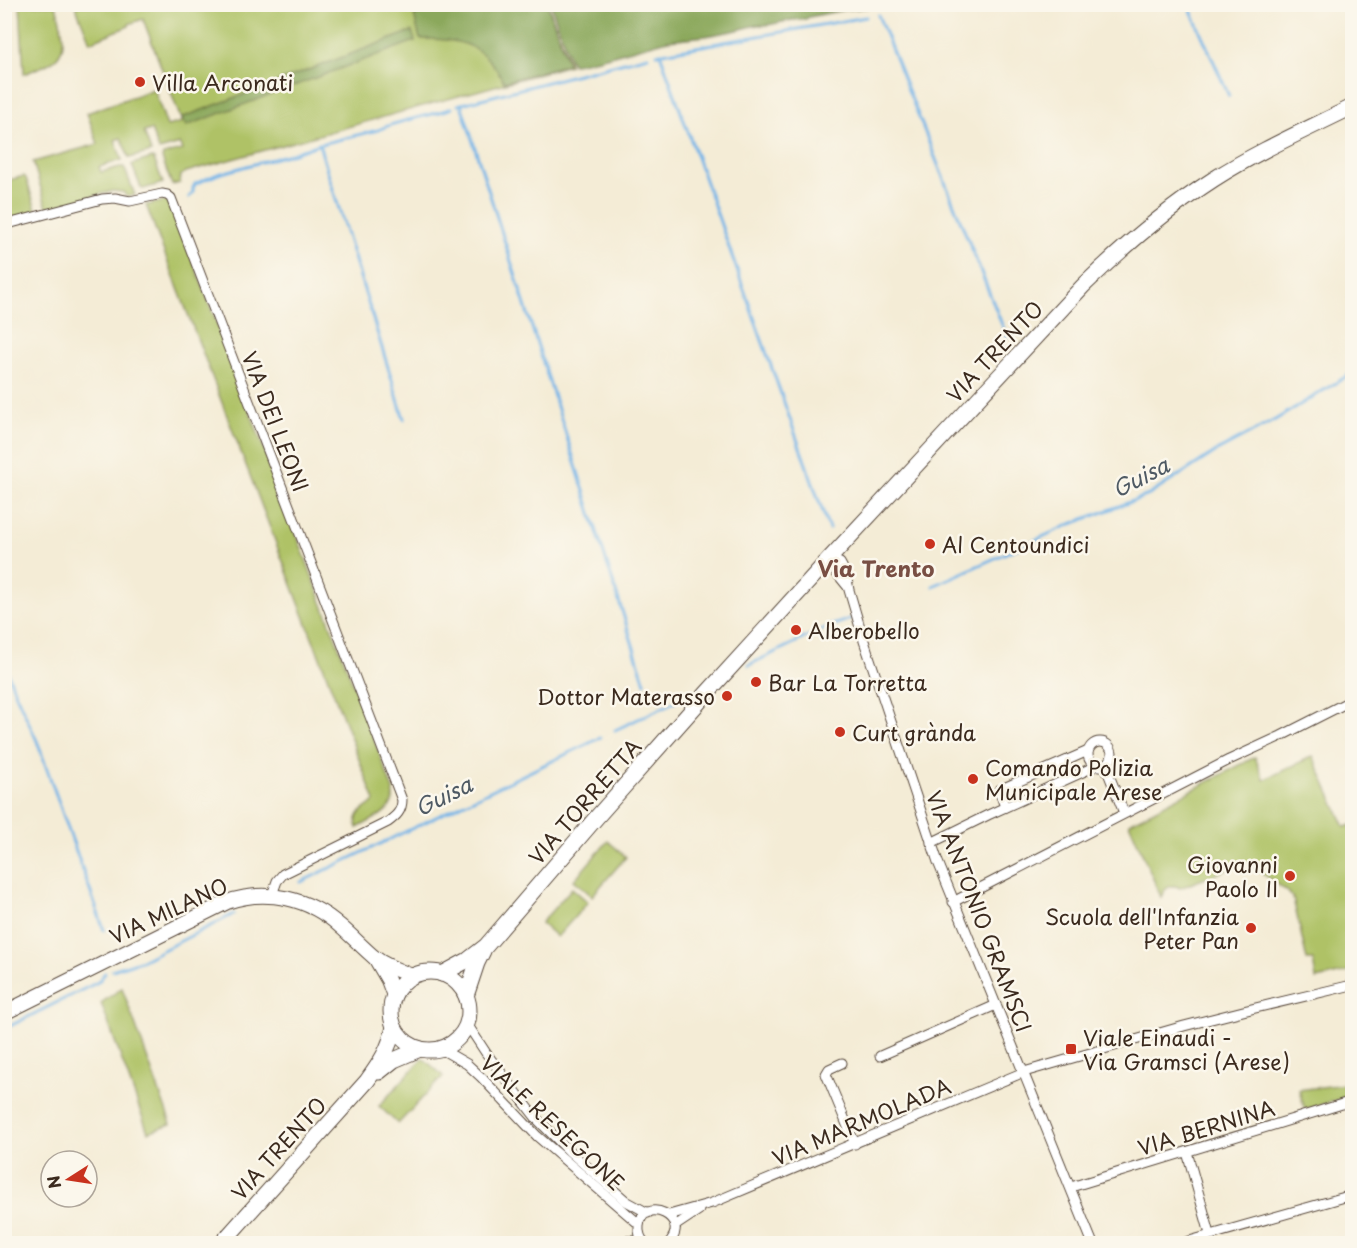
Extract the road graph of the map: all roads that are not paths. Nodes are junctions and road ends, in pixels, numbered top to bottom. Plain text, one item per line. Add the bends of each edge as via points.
1 (1353, 107) edge
2 (4, 225) edge
3 (830, 558) junction
4 (715, 684) joint
5 (1353, 700) edge
6 (1088, 751) junction
7 (1100, 766) junction
8 (1005, 807) junction
9 (1124, 813) junction
10 (931, 843) junction
11 (272, 895) junction
12 (953, 902) junction
13 (486, 946) junction
14 (376, 959) junction
15 (442, 974) junction
16 (412, 976) junction
17 (1353, 985) edge
18 (394, 996) junction
19 (466, 996) junction
20 (996, 1005) junction
21 (4, 1013) edge
22 (467, 1024) junction
23 (394, 1027) junction
24 (420, 1049) junction
25 (441, 1049) junction
26 (880, 1056) dead end
27 (842, 1063) dead end
28 (382, 1065) junction
29 (1024, 1072) junction
30 (1353, 1101) edge
31 (855, 1144) junction
32 (1187, 1152) junction
33 (1071, 1187) junction
34 (1353, 1195) edge
35 (711, 1203) junction
36 (648, 1213) junction
37 (669, 1215) junction
38 (639, 1225) junction
39 (1210, 1234) junction
40 (674, 1237) edge
41 (644, 1242) edge
42 (617, 1243) edge
43 (221, 1244) edge
44 (1093, 1244) edge
45 (1179, 1244) edge

1 - 3 main road, VIA TRENTO via 1216,178 1162,215 1122,249
2 - 11 street, VIA DEI LEONI via 107,198 130,201 162,194 171,198 402,801 400,810 388,822 283,874
3 - 4 main road, VIA TRENTO
3 - 10 street, VIA ANTONIO GRAMSCI via 848,587
4 - 13 main road, VIA TORRETTA
5 - 9 street
6 - 7 street via 1090,762
6 - 7 street via 1096,743 1108,745 1112,756
6 - 8 street via 999,790
7 - 8 street
7 - 9 street
8 - 10 street
9 - 12 street
10 - 12 street, VIA ANTONIO GRAMSCI
11 - 14 street, VIA MILANO via 322,912
11 - 21 street, VIA MILANO via 246,896 227,902
12 - 20 street, VIA ANTONIO GRAMSCI
13 - 15 main road, VIA TORRETTA
13 - 19 main road, VIA TORRETTA
14 - 16 street
14 - 18 street
15 - 16 main road
15 - 19 main road via 456,982
16 - 18 main road
17 - 29 street, VIA MARMOLADA via 1210,1019
18 - 23 main road
19 - 22 main road
20 - 26 street
20 - 29 street, VIA ANTONIO GRAMSCI
22 - 25 main road via 457,1040
22 - 36 street, VIALE RESEGONE via 537,1119 626,1201
23 - 24 main road via 404,1041
23 - 28 main road
24 - 25 main road
24 - 28 main road
25 - 38 street, VIALE RESEGONE via 467,1064 537,1136
27 - 31 street via 826,1074
28 - 43 main road, VIA TRENTO
29 - 31 street, VIA MARMOLADA
29 - 33 street, VIA ANTONIO GRAMSCI
30 - 32 street, VIA BERNINA
31 - 35 street, VIA MARMOLADA
32 - 33 street, VIA BERNINA
32 - 39 street
33 - 44 street, VIA ANTONIO GRAMSCI
34 - 39 street
35 - 37 street, VIA MARMOLADA
35 - 40 street, VIA MARMOLADA
36 - 37 street via 659,1211
36 - 38 street
37 - 40 street
38 - 41 street
38 - 42 street
39 - 45 street
41 - 42 street

